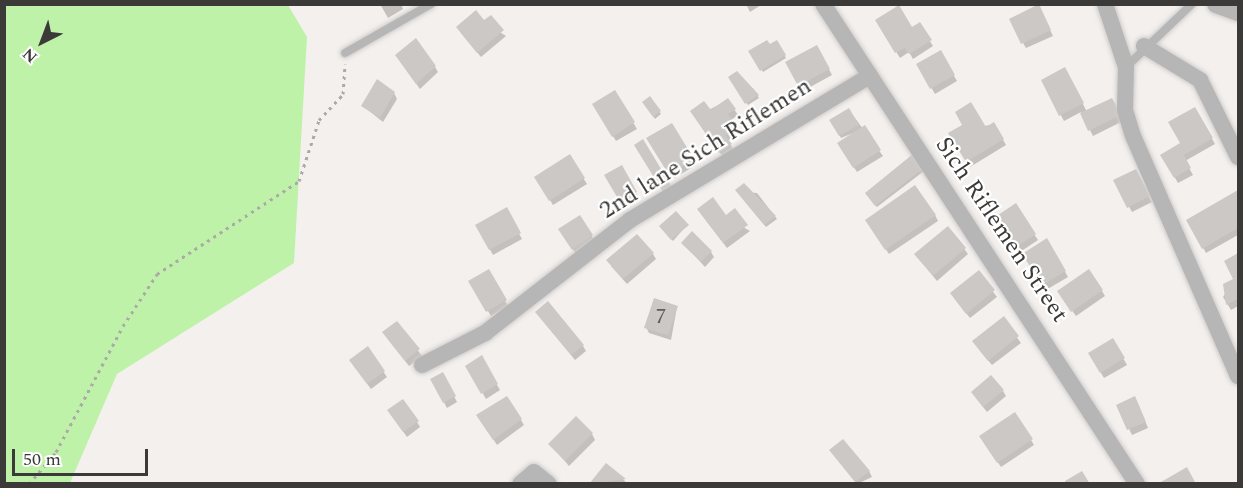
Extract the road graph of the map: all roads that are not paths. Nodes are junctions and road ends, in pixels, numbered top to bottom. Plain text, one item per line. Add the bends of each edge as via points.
1 (431, 4) edge
2 (823, 4) edge
3 (1105, 4) edge
4 (1192, 4) edge
5 (1216, 4) edge
6 (1237, 9) edge
7 (1144, 46) junction
8 (345, 53) road end
9 (1126, 67) junction
10 (870, 76) junction
11 (1239, 157) edge
12 (422, 365) dead end
13 (1239, 376) edge
14 (520, 483) edge
15 (549, 483) edge
16 (1137, 483) edge

1 - 8 lane
2 - 10 street, Sich Riflemen Street
3 - 9 street
4 - 7 lane
5 - 6 street
7 - 9 lane
7 - 11 street via 1200,80
9 - 13 street via 1125,110 1133,136
10 - 12 street, 2nd lane Sich Riflemen via 630,220 485,333
10 - 16 street, Sich Riflemen Street
14 - 15 street via 534,472

